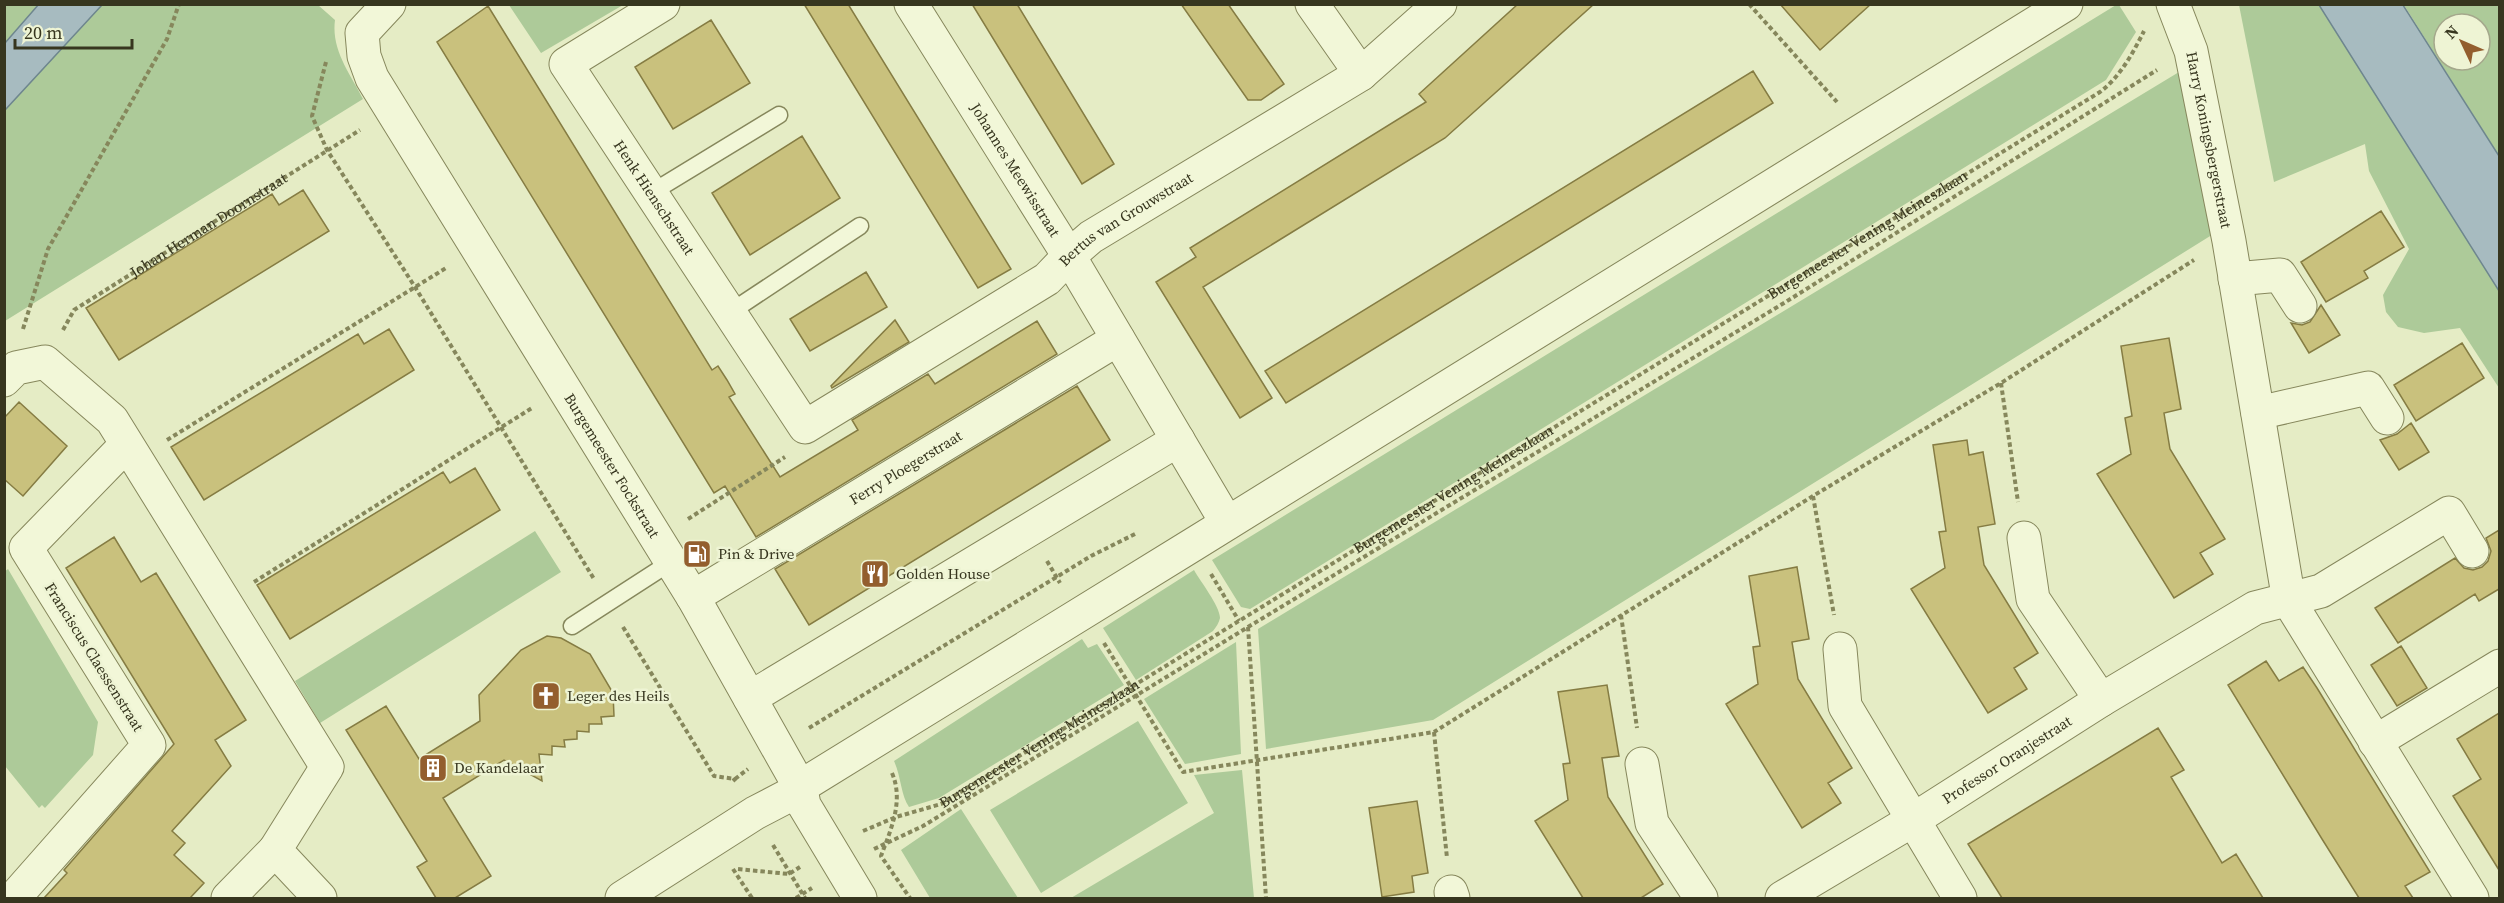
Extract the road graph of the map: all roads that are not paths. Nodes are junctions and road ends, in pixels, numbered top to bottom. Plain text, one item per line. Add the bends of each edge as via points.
1 (389, 4) edge
2 (663, 4) edge
3 (911, 4) edge
4 (1312, 4) edge
5 (1440, 4) edge
6 (2066, 4) edge
7 (2174, 7) edge
8 (1361, 74) junction
9 (778, 115) dead end
10 (651, 194) junction
11 (860, 226) dead end
12 (1069, 256) junction
13 (2235, 279) junction
14 (2300, 306) dead end
15 (729, 313) junction
16 (1118, 339) junction
17 (22, 370) edge
18 (2258, 413) junction
19 (2387, 418) dead end
20 (805, 427) joint
21 (1178, 440) junction
22 (131, 452) junction
23 (1227, 523) junction
24 (2024, 538) road end
25 (664, 551) junction
26 (2472, 551) dead end
27 (693, 597) junction
28 (2289, 601) junction
29 (572, 626) dead end
30 (1839, 649) road end
31 (2499, 666) edge
32 (750, 698) junction
33 (2101, 700) junction
34 (2374, 742) junction
35 (1642, 765) road end
36 (801, 789) junction
37 (1913, 819) junction
38 (275, 850) junction
39 (14, 898) edge
40 (228, 898) edge
41 (320, 898) edge
42 (622, 898) edge
43 (860, 898) edge
44 (1701, 898) edge
45 (1782, 898) edge
46 (1960, 898) edge
47 (2472, 898) edge

1 - 25 street, Burgemeester Fockstraat via 362,33 364,56 372,78
2 - 10 street, Henk Hienschstraat via 566,64
3 - 12 street, Johannes Meewisstraat
4 - 8 street
5 - 8 street, Bertus van Grouwstraat
6 - 23 street
7 - 13 street, Harry Koningsbergerstraat via 2191,51
8 - 12 street, Bertus van Grouwstraat via 1091,237
9 - 10 lane
10 - 15 street, Henk Hienschstraat
11 - 15 lane
12 - 16 street, Johannes Meewisstraat
12 - 20 street, Bertus van Grouwstraat via 1047,279
13 - 14 street via 2280,275
13 - 18 street, Harry Koningsbergerstraat
15 - 20 street, Henk Hienschstraat
16 - 21 street, Johannes Meewisstraat
16 - 27 street, Ferry Ploegerstraat
17 - 22 street via 112,420
18 - 19 street via 2368,388
18 - 28 street, Harry Koningsbergerstraat
21 - 23 street, Johannes Meewisstraat
21 - 32 street
22 - 38 street via 327,767
22 - 39 street, Franciscus Claessenstraat via 26,548 149,745
23 - 36 street
24 - 33 street via 2033,599
25 - 27 street, Burgemeester Fockstraat
25 - 29 lane via 608,602
26 - 28 street via 2449,513 2321,591
27 - 32 street, Burgemeester Fockstraat
28 - 33 street, Professor Oranjestraat via 2255,608
28 - 34 street, Harry Koningsbergerstraat
30 - 37 street via 1845,705
31 - 34 street
32 - 36 street, Burgemeester Fockstraat
33 - 37 street, Professor Oranjestraat
34 - 47 street, Harry Koningsbergerstraat
35 - 44 street via 1652,823
36 - 42 street via 754,813
36 - 43 street, Burgemeester Fockstraat via 804,805
37 - 45 street, Professor Oranjestraat
37 - 46 street
38 - 40 street
38 - 41 street

